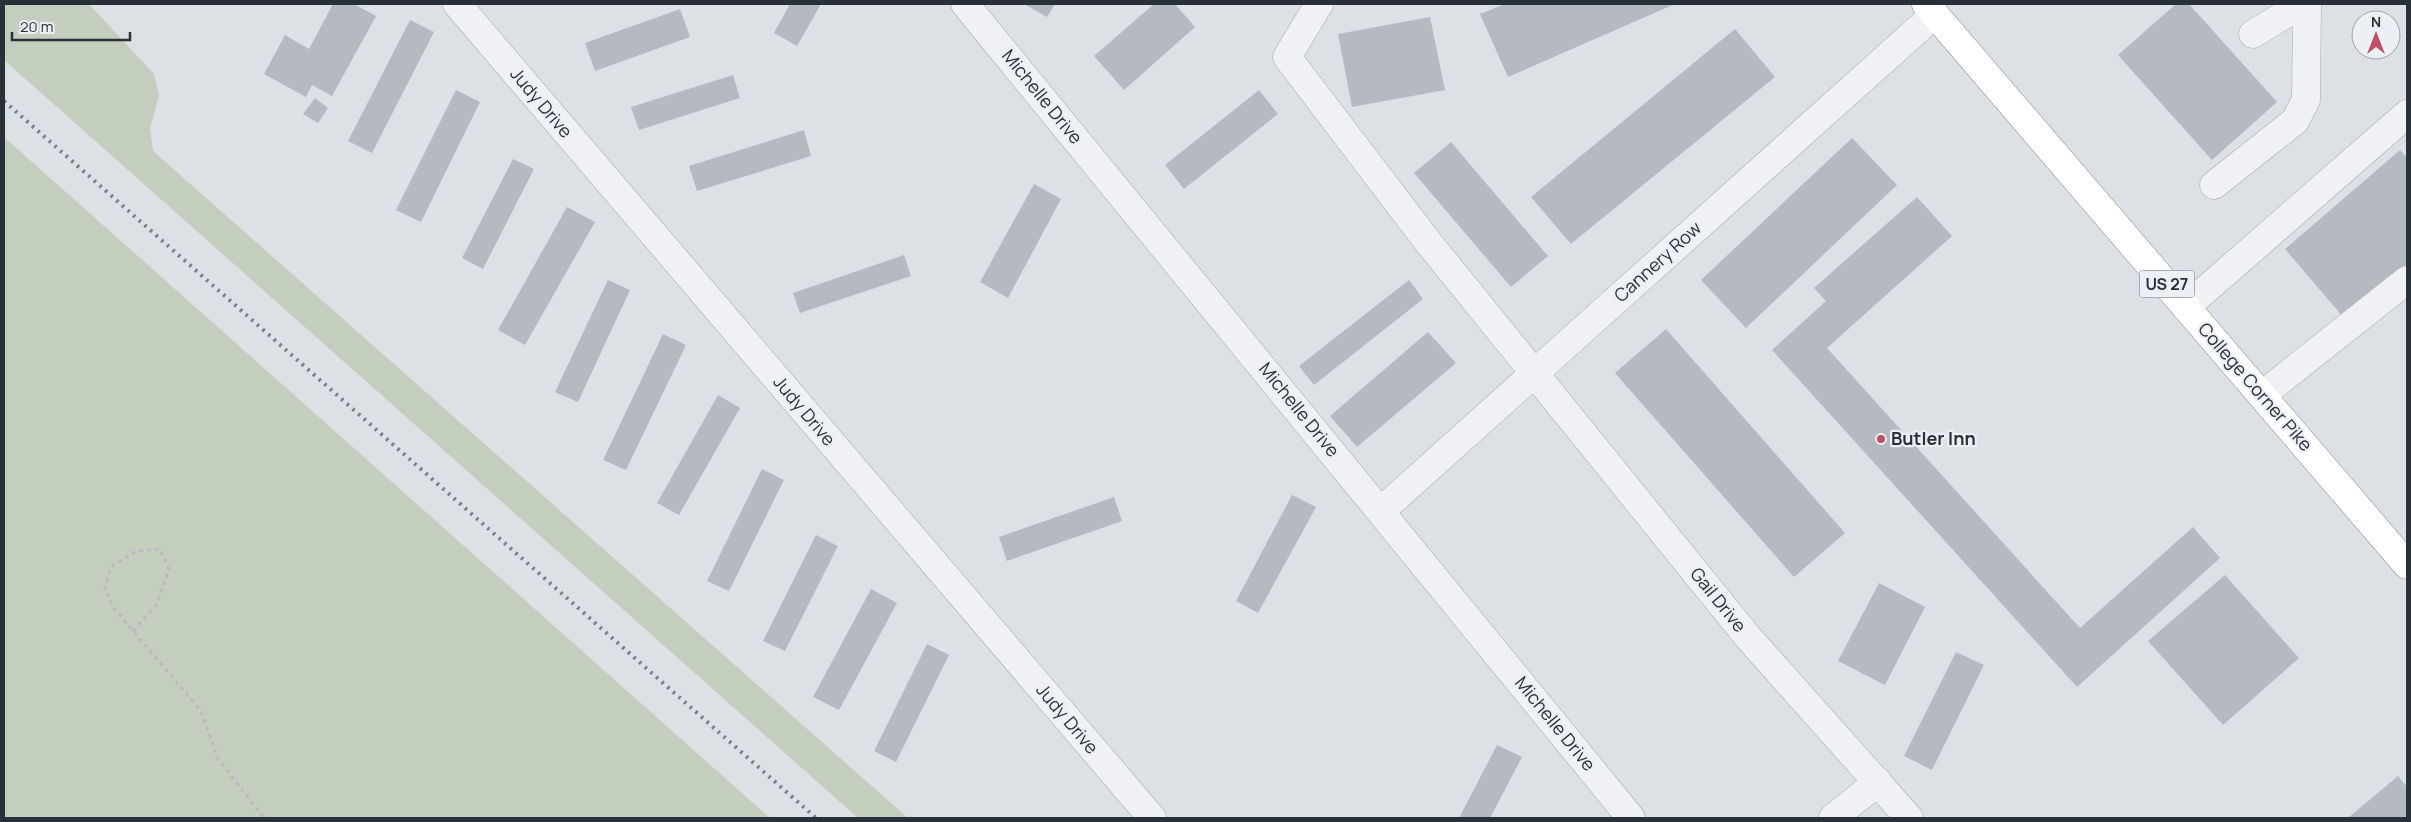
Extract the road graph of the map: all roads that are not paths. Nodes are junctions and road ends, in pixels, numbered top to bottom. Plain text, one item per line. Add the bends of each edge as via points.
1 (457, 4) edge
2 (965, 4) edge
3 (1319, 4) edge
4 (2302, 4) edge
5 (2307, 4) edge
6 (1930, 9) edge
7 (2253, 34) dead end
8 (2407, 114) edge
9 (2214, 186) dead end
10 (2407, 280) edge
11 (2186, 307) junction
12 (1534, 375) junction
13 (2262, 395) junction
14 (1382, 510) junction
15 (2407, 566) edge
16 (1878, 782) junction
17 (1152, 818) edge
18 (1631, 818) edge
19 (1833, 818) edge
20 (1909, 818) edge

1 - 17 street, Judy Drive
2 - 14 street, Michelle Drive
3 - 12 street, Gail Drive via 1287,57
4 - 7 street
5 - 9 street via 2306,100 2295,121
6 - 11 highway, College Corner Pike / US 27
6 - 12 street, Cannery Row
8 - 11 street
10 - 13 street
11 - 13 highway, College Corner Pike / US 27
12 - 14 street, Cannery Row
12 - 16 street, Gail Drive via 1746,636
13 - 15 highway, College Corner Pike / US 27
14 - 18 street, Michelle Drive
16 - 19 street
16 - 20 street, Gail Drive

